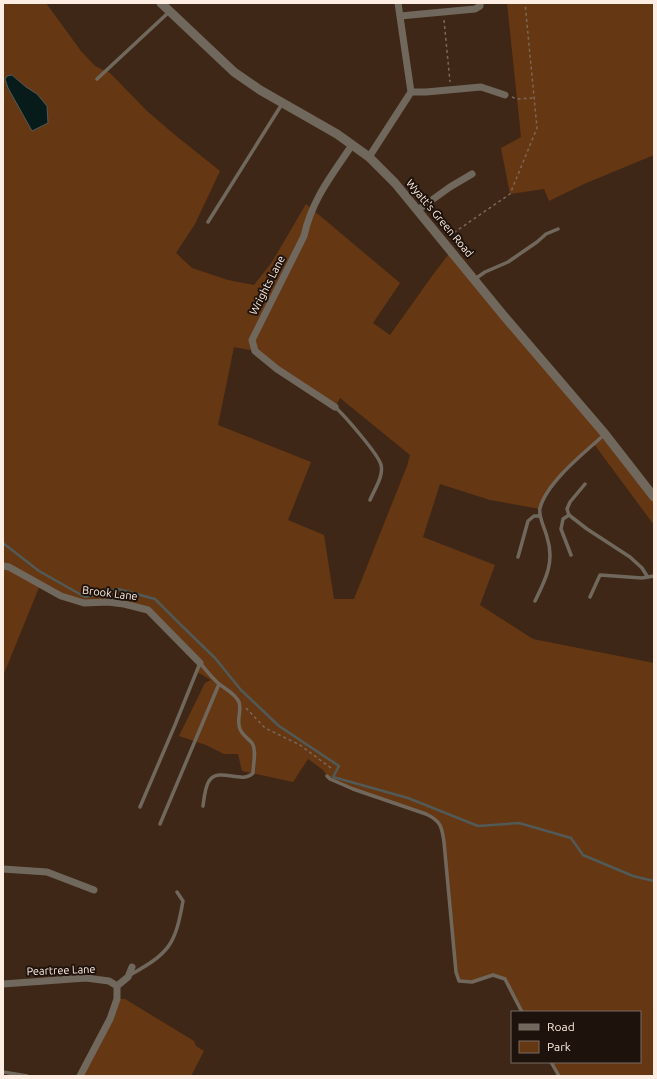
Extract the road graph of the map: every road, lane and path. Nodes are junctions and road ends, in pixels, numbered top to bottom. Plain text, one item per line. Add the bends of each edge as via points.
1 (161, 3) edge
2 (398, 3) edge
3 (480, 3) edge
4 (525, 3) edge
5 (170, 12) junction
6 (444, 12) junction
7 (400, 16) junction
8 (97, 79) dead end
9 (451, 90) junction
10 (411, 92) junction
11 (505, 95) joint
12 (534, 98) junction
13 (282, 103) junction
14 (352, 145) junction
15 (369, 157) junction
16 (472, 174) dead end
17 (418, 210) junction
18 (208, 222) dead end
19 (558, 229) dead end
20 (444, 242) junction
21 (475, 279) junction
22 (335, 407) joint
23 (604, 434) junction
24 (585, 484) dead end
25 (654, 497) edge
26 (370, 500) dead end
27 (569, 515) junction
28 (540, 516) junction
29 (571, 555) dead end
30 (518, 557) dead end
31 (3, 566) edge
32 (647, 576) junction
33 (654, 576) edge
34 (590, 597) dead end
35 (535, 601) dead end
36 (200, 663) junction
37 (219, 684) junction
38 (238, 700) junction
39 (327, 776) joint
40 (203, 806) dead end
41 (140, 807) dead end
42 (160, 824) dead end
43 (3, 869) edge
44 (94, 890) dead end
45 (177, 892) dead end
46 (132, 966) dead end
47 (128, 977) junction
48 (3, 984) edge
49 (117, 986) junction
50 (521, 1011) edge
51 (552, 1063) edge
52 (3, 1072) edge
53 (27, 1076) edge
54 (80, 1076) edge
55 (559, 1076) edge

1 - 5 street, Wyatt's Green Road
2 - 7 street
3 - 6 street via 475,9
4 - 12 path
5 - 8 lane
5 - 13 street, Wyatt's Green Road via 234,72
6 - 7 street
6 - 9 path
7 - 10 street
9 - 10 street
9 - 11 street via 481,87
10 - 15 street
11 - 12 path via 517,99
12 - 20 path via 537,128 510,194
13 - 14 street, Wyatt's Green Road
13 - 18 lane
14 - 15 street, Wyatt's Green Road
14 - 22 street, Wrights Lane via 317,197 304,236 252,340 255,351 277,369
15 - 17 street, Wyatt's Green Road
16 - 17 street
17 - 20 street, Wyatt's Green Road
19 - 21 lane via 546,234 508,262
20 - 21 street, Wyatt's Green Road
21 - 23 street, Wyatt's Green Road
22 - 26 lane via 376,454 381,464 381,474
23 - 25 street, Wyatt's Green Road
23 - 28 lane via 554,482 543,500
24 - 27 lane via 570,502 567,509
27 - 29 lane via 563,519 561,529
27 - 32 lane via 630,557
28 - 30 lane via 534,516 528,521
28 - 35 lane via 550,547 549,572
31 - 36 street, Brook Lane via 62,596 84,603 108,602 148,610
32 - 33 lane
32 - 34 lane via 642,578 600,575
36 - 37 lane
36 - 41 lane
37 - 38 lane
37 - 42 lane
38 - 39 path via 266,728 300,745 331,768
38 - 40 lane via 240,729 254,747 253,773 246,778 219,775 213,777 208,782
39 - 50 lane via 353,789 436,819 442,829 444,842 456,972 459,981 472,982 493,975 505,979
43 - 44 street via 47,872
45 - 47 lane via 183,901 175,936 159,958
46 - 47 street
47 - 49 street
48 - 49 street, Peartree Lane via 86,978 109,981
49 - 54 street via 117,999 110,1019
51 - 55 lane
52 - 53 lane

